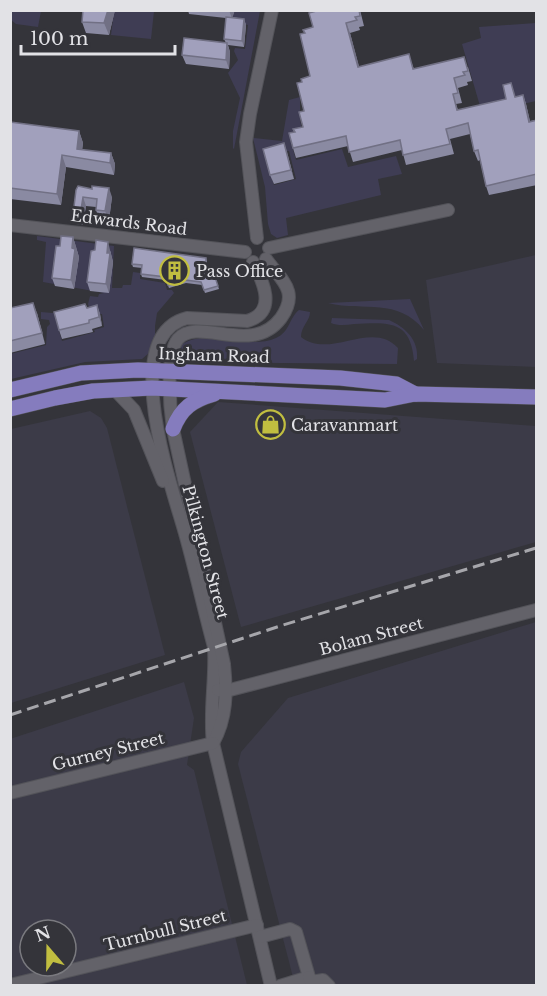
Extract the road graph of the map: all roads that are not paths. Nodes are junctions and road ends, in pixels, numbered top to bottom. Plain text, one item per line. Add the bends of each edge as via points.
1 (272, 10) edge
2 (448, 210) dead end
3 (10, 225) edge
4 (257, 238) junction
5 (245, 252) junction
6 (267, 253) junction
7 (253, 262) junction
8 (154, 370) junction
9 (170, 371) junction
10 (152, 388) junction
11 (170, 388) junction
12 (114, 389) junction
13 (10, 390) edge
14 (222, 391) junction
15 (415, 394) junction
16 (537, 397) edge
17 (10, 409) edge
18 (173, 429) junction
19 (186, 537) junction
20 (537, 610) edge
21 (220, 690) junction
22 (213, 743) junction
23 (10, 793) edge
24 (258, 931) junction
25 (309, 977) junction
26 (10, 985) edge
27 (272, 986) edge
28 (279, 986) edge
29 (328, 986) edge

1 - 4 street via 246,142
2 - 6 street
3 - 5 street, Edwards Road
4 - 5 street via 247,244
4 - 6 street via 265,241
5 - 7 street
6 - 7 street via 262,261
6 - 9 street, Pilkington Street via 290,296 277,323 253,335 185,334 175,344
7 - 8 street, Pilkington Street via 266,297 256,316 241,322 188,318 179,321 164,334
8 - 9 main road, Ingham Road
8 - 10 street, Pilkington Street
8 - 13 main road, Ingham Road via 81,373
9 - 11 street, Pilkington Street
9 - 15 main road, Ingham Road via 340,378 396,384
10 - 11 main road, Ingham Road
10 - 12 main road, Ingham Road
10 - 19 street, Pilkington Street via 157,435
11 - 14 main road, Ingham Road
11 - 18 street, Pilkington Street
12 - 17 main road, Ingham Road via 75,393
12 - 19 street via 134,410
14 - 15 main road, Ingham Road via 386,400
14 - 18 main road via 191,402
15 - 16 main road, Ingham Road
18 - 21 street, Pilkington Street via 222,644
19 - 21 street, Pilkington Street via 214,647
20 - 21 street, Bolam Street
21 - 22 street, Pilkington Street via 211,724
22 - 23 street, Gurney Street
22 - 24 street, Pilkington Street
24 - 25 street, Turnbull Street via 294,930
24 - 26 street, Turnbull Street
24 - 27 street, Pilkington Street
25 - 28 street
25 - 29 street via 311,982 323,980

